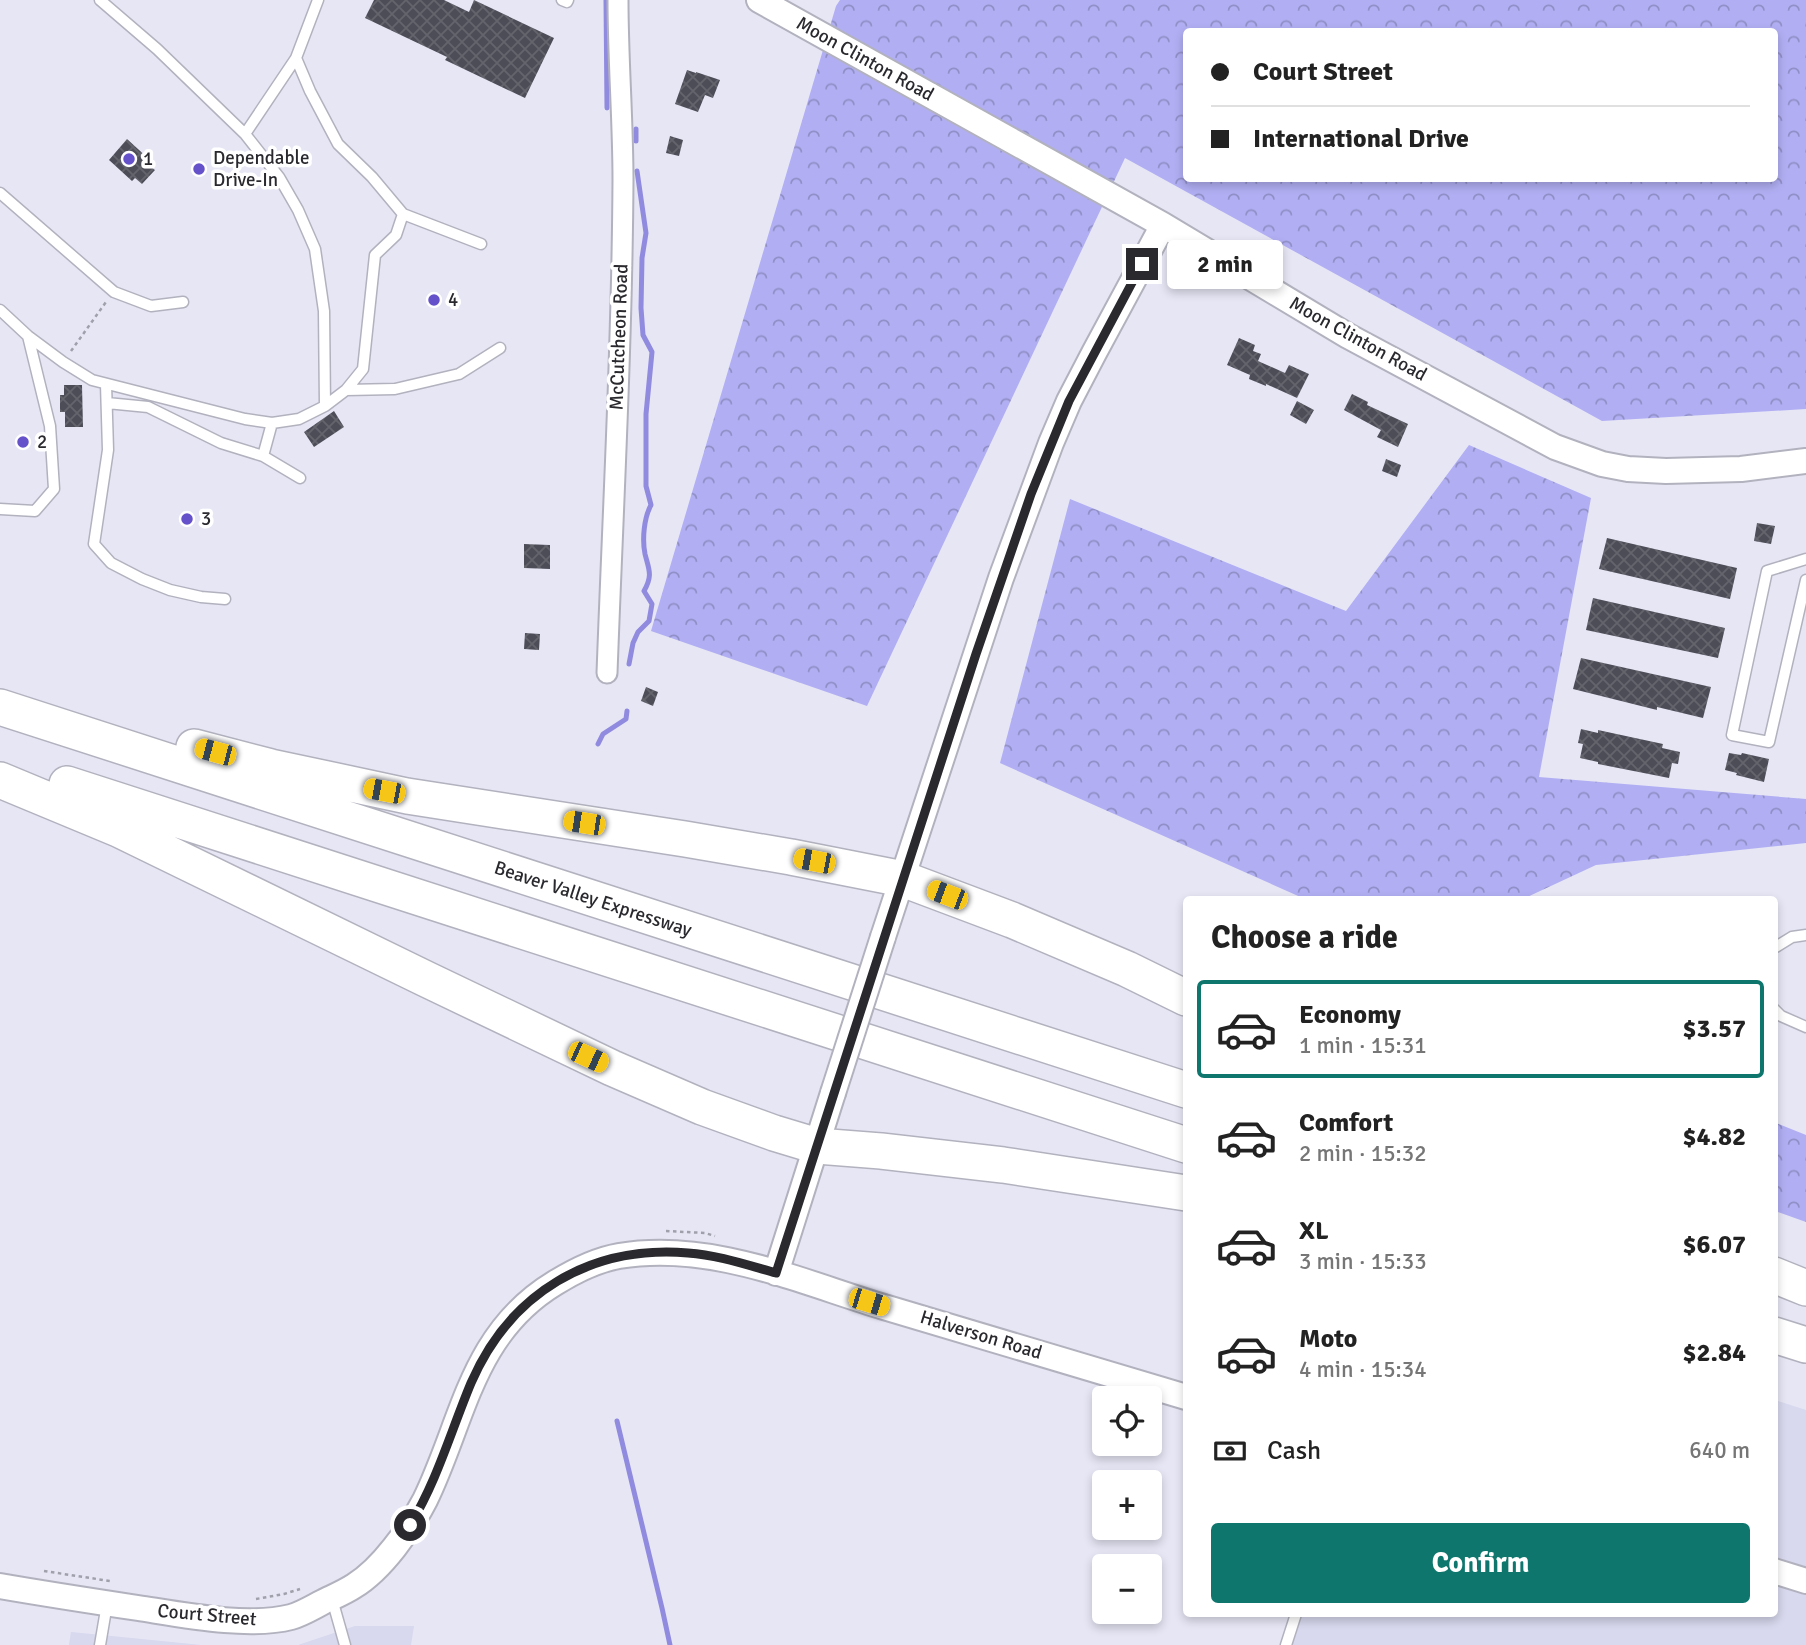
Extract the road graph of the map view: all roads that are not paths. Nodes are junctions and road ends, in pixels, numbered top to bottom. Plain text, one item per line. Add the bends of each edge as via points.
1 (100, 0) edge
2 (318, 0) edge
3 (562, 0) edge
4 (568, 0) edge
5 (618, 0) edge
6 (759, 0) edge
7 (296, 58) junction
8 (245, 134) junction
9 (0, 193) edge
10 (403, 214) junction
11 (1163, 225) junction
12 (481, 244) dead end
13 (183, 302) dead end
14 (0, 310) edge
15 (28, 337) junction
16 (500, 348) dead end
17 (106, 384) junction
18 (346, 390) junction
19 (107, 403) junction
20 (325, 407) junction
21 (272, 423) junction
22 (264, 456) junction
23 (1806, 461) edge
24 (300, 478) dead end
25 (0, 509) edge
26 (1806, 559) edge
27 (1806, 580) edge
28 (225, 598) dead end
29 (607, 673) dead end
30 (0, 693) edge
31 (0, 707) edge
32 (0, 763) edge
33 (0, 780) edge
34 (903, 879) junction
35 (1806, 934) edge
36 (1778, 946) edge
37 (1183, 998) edge
38 (1778, 1013) edge
39 (1806, 1027) edge
40 (1183, 1089) edge
41 (1183, 1144) edge
42 (817, 1146) junction
43 (1183, 1193) edge
44 (776, 1273) junction
45 (1778, 1277) edge
46 (1778, 1285) edge
47 (1806, 1288) edge
48 (1806, 1295) edge
49 (1778, 1336) edge
50 (1778, 1343) edge
51 (1806, 1345) edge
52 (1806, 1351) edge
53 (1183, 1396) edge
54 (1778, 1572) edge
55 (1806, 1581) edge
56 (0, 1586) edge
57 (111, 1593) junction
58 (331, 1598) junction
59 (1295, 1617) edge
60 (100, 1645) edge
61 (345, 1645) edge
62 (1286, 1645) edge

1 - 8 lane
2 - 7 lane
3 - 4 lane
5 - 29 street, McCutcheon Road via 622,264
6 - 11 street, Moon Clinton Road
7 - 8 lane
7 - 10 lane via 338,144
8 - 20 lane via 279,177 315,249 324,311
9 - 13 lane via 114,292 152,306
10 - 12 lane
10 - 18 lane via 396,235 375,255 363,369
11 - 23 street, Moon Clinton Road via 1348,336 1580,457 1665,471
11 - 34 street via 1051,443 1001,578
14 - 15 lane
15 - 17 lane via 92,380
15 - 25 lane via 50,426 54,489 35,511
16 - 18 lane via 459,374 395,388
17 - 19 lane
17 - 21 lane
18 - 20 lane
19 - 22 lane via 148,407 221,443
19 - 28 lane via 108,450 94,544 111,563 142,579 170,590
20 - 21 lane via 299,419
21 - 22 lane
22 - 24 lane
26 - 27 lane via 1767,571 1732,735 1769,742
30 - 34 highway via 339,782
31 - 40 highway, Beaver Valley Expressway
32 - 41 highway
33 - 42 highway via 118,828 612,1068 702,1107
34 - 37 highway via 1012,920
34 - 42 street, bridge
35 - 36 lane
38 - 39 lane
42 - 43 highway via 1003,1165
42 - 44 street
44 - 53 street, Halverson Road
44 - 58 street, Court Street via 716,1256 660,1252 594,1262 545,1289 509,1323 482,1361 424,1501 396,1545 355,1586
45 - 47 highway
46 - 48 highway
49 - 51 highway
50 - 52 highway
54 - 55 street
56 - 57 street, Court Street
57 - 58 street, Court Street via 200,1618 247,1620 292,1616
57 - 60 lane
58 - 61 lane
59 - 62 lane

